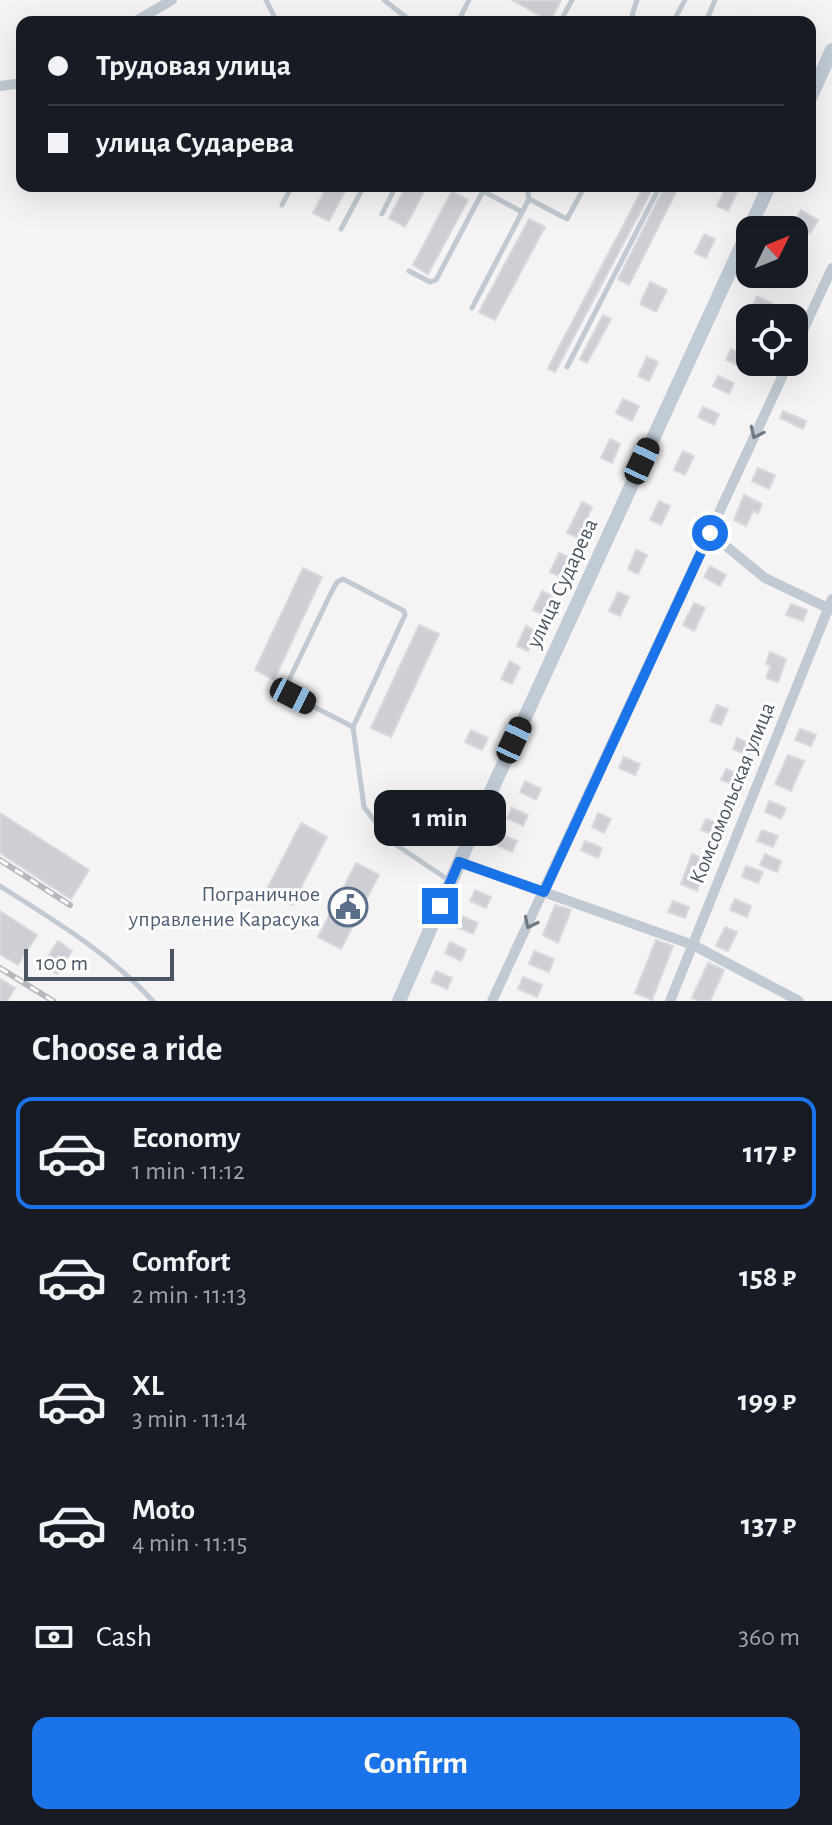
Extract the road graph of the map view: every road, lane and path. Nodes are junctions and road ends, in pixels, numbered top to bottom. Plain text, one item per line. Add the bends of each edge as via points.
1 (172, 0) edge
2 (384, 0) edge
3 (144, 16) edge
4 (404, 16) edge
5 (832, 50) edge
6 (816, 85) edge
7 (289, 192) edge
8 (361, 192) edge
9 (393, 192) edge
10 (480, 192) edge
11 (487, 192) edge
12 (528, 192) edge
13 (582, 192) edge
14 (657, 192) edge
15 (766, 192) edge
16 (529, 199) junction
17 (282, 205) dead end
18 (522, 212) junction
19 (382, 214) dead end
20 (341, 229) dead end
21 (832, 268) edge
22 (409, 271) dead end
23 (472, 308) dead end
24 (808, 320) edge
25 (567, 367) dead end
26 (783, 376) edge
27 (710, 533) junction
28 (831, 606) edge
29 (353, 727) junction
30 (459, 862) junction
31 (451, 882) junction
32 (0, 886) edge
33 (544, 892) junction
34 (693, 945) junction
35 (153, 1001) edge
36 (399, 1001) edge
37 (492, 1001) edge
38 (670, 1001) edge
39 (799, 1001) edge

1 - 3 street
2 - 4 lane
5 - 6 street
7 - 17 lane
8 - 20 lane
9 - 19 lane
10 - 22 lane via 436,280
11 - 18 lane
12 - 16 lane
13 - 16 lane via 567,219
14 - 25 lane
15 - 30 street, улица Сударева
16 - 18 lane
18 - 23 lane
21 - 24 street
26 -> 27 street
27 - 28 street via 765,578
27 - 33 street
28 - 34 street, Комсомольская улица
29 - 29 lane via 405,615 343,579 288,682 293,696
29 - 31 lane via 364,807 389,840
30 - 31 street, улица Сударева
30 - 33 street
31 - 36 street, улица Сударева
32 - 35 lane via 86,940
33 - 34 street
33 -> 37 street
34 - 38 street, Комсомольская улица
34 - 39 street

